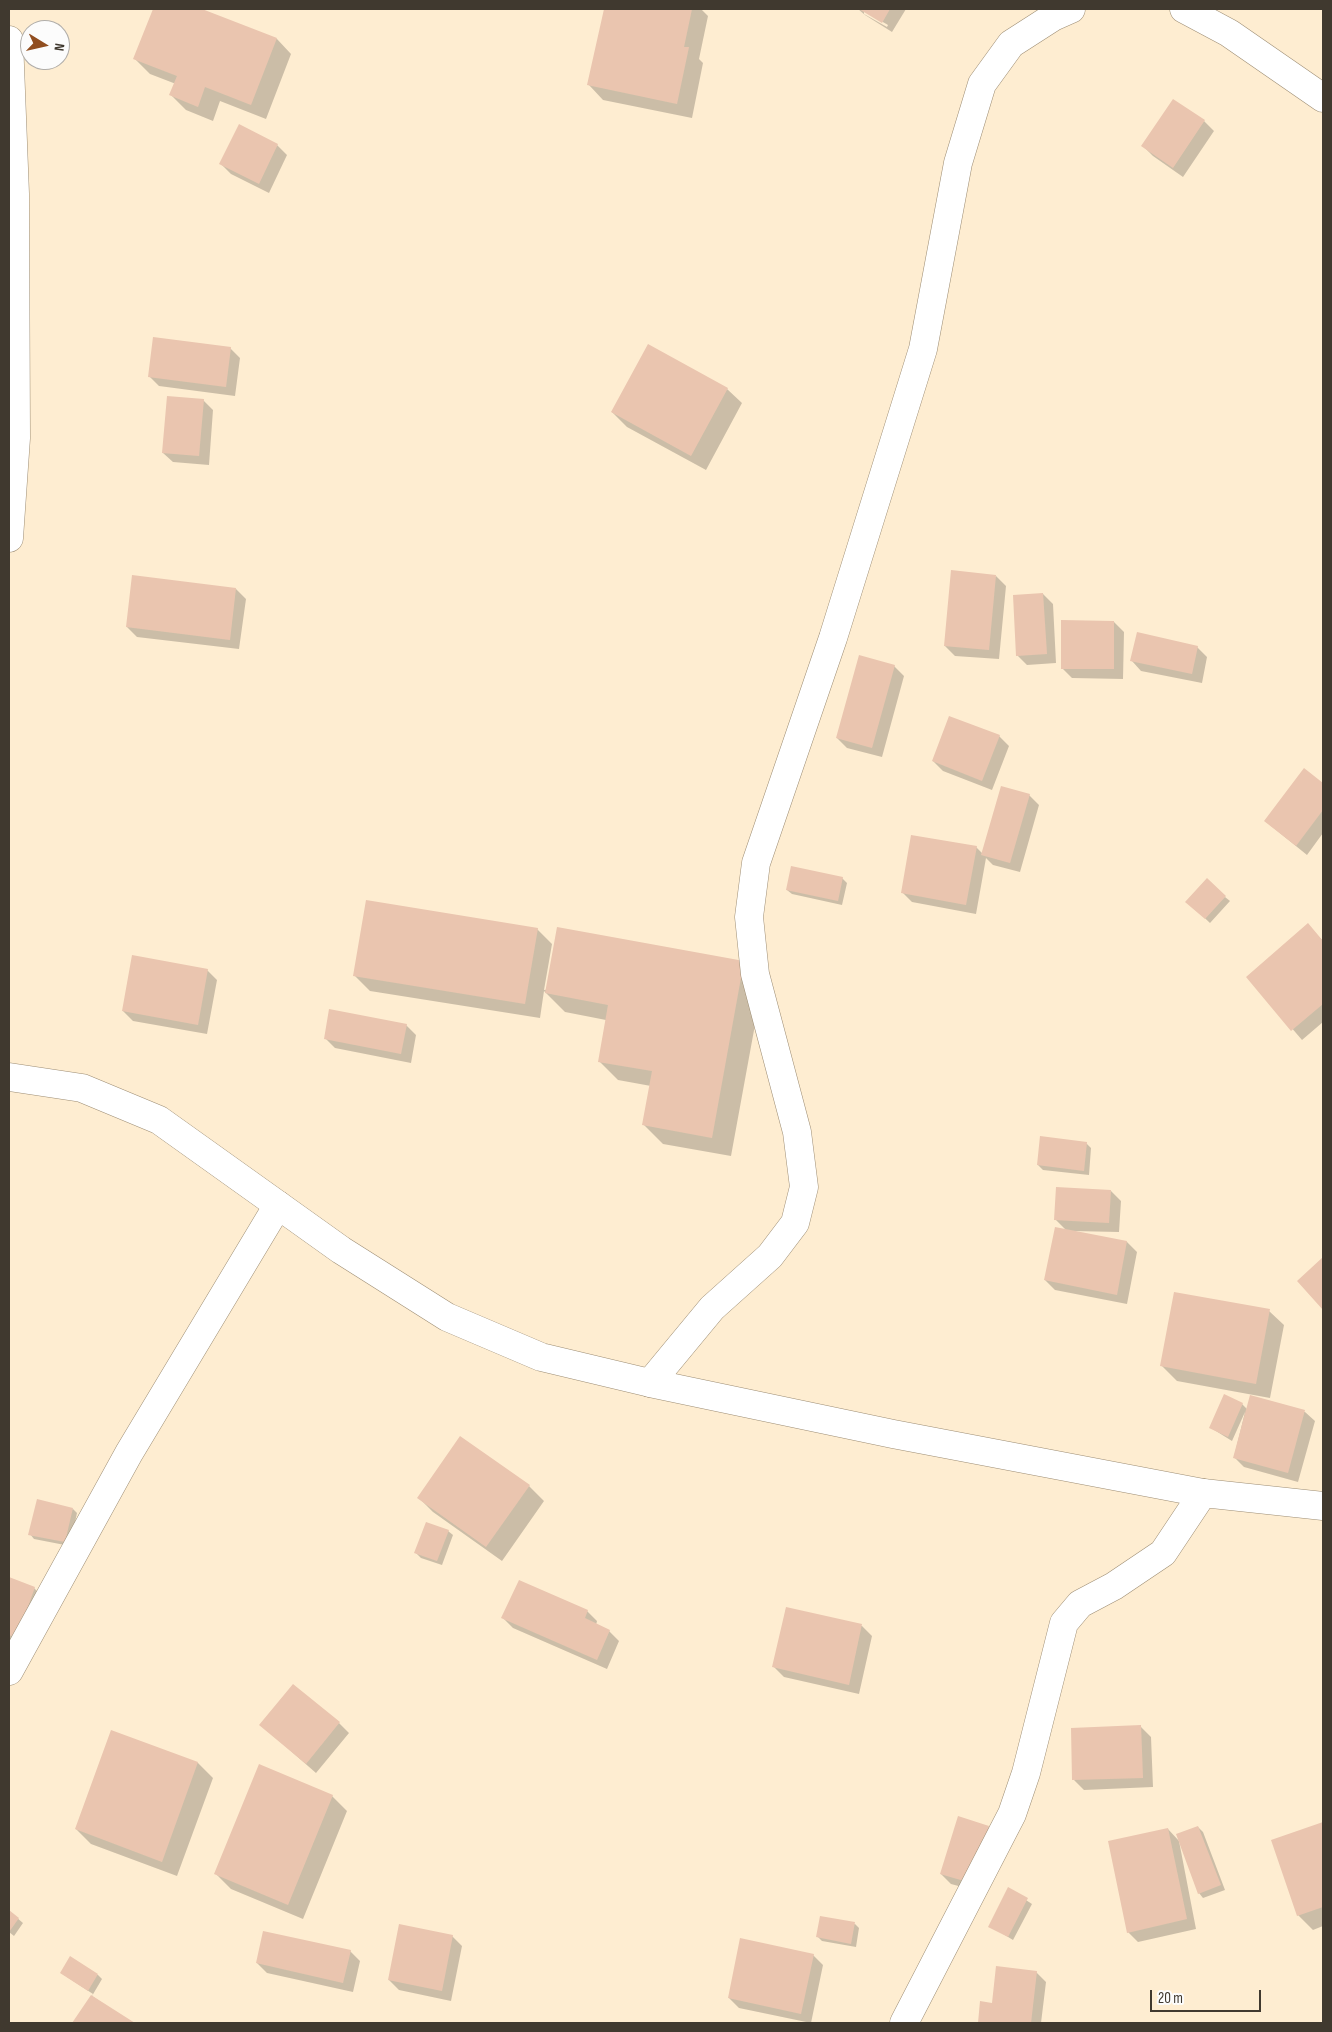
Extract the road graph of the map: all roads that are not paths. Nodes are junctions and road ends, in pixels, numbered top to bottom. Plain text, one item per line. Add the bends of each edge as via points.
1 (1072, 9) edge
2 (1184, 9) edge
3 (9, 40) edge
4 (1323, 98) edge
5 (9, 538) edge
6 (9, 1076) edge
7 (278, 1205) junction
8 (650, 1383) junction
9 (1203, 1493) junction
10 (1323, 1506) edge
11 (9, 1671) edge
12 (904, 2023) edge

1 - 8 street via 1053,17 1011,44 982,84 958,163 923,349 833,638 756,863 749,917 755,974 797,1132 804,1187 795,1223 770,1256 712,1308
2 - 4 street via 1229,33
3 - 5 street via 15,194 16,418
6 - 7 street via 82,1088 160,1120
7 - 8 street via 341,1250 447,1317 541,1357
7 - 11 street via 129,1453
8 - 9 street via 893,1434
9 - 10 street
9 - 12 street via 1163,1553 1080,1604 1064,1623 1012,1814

